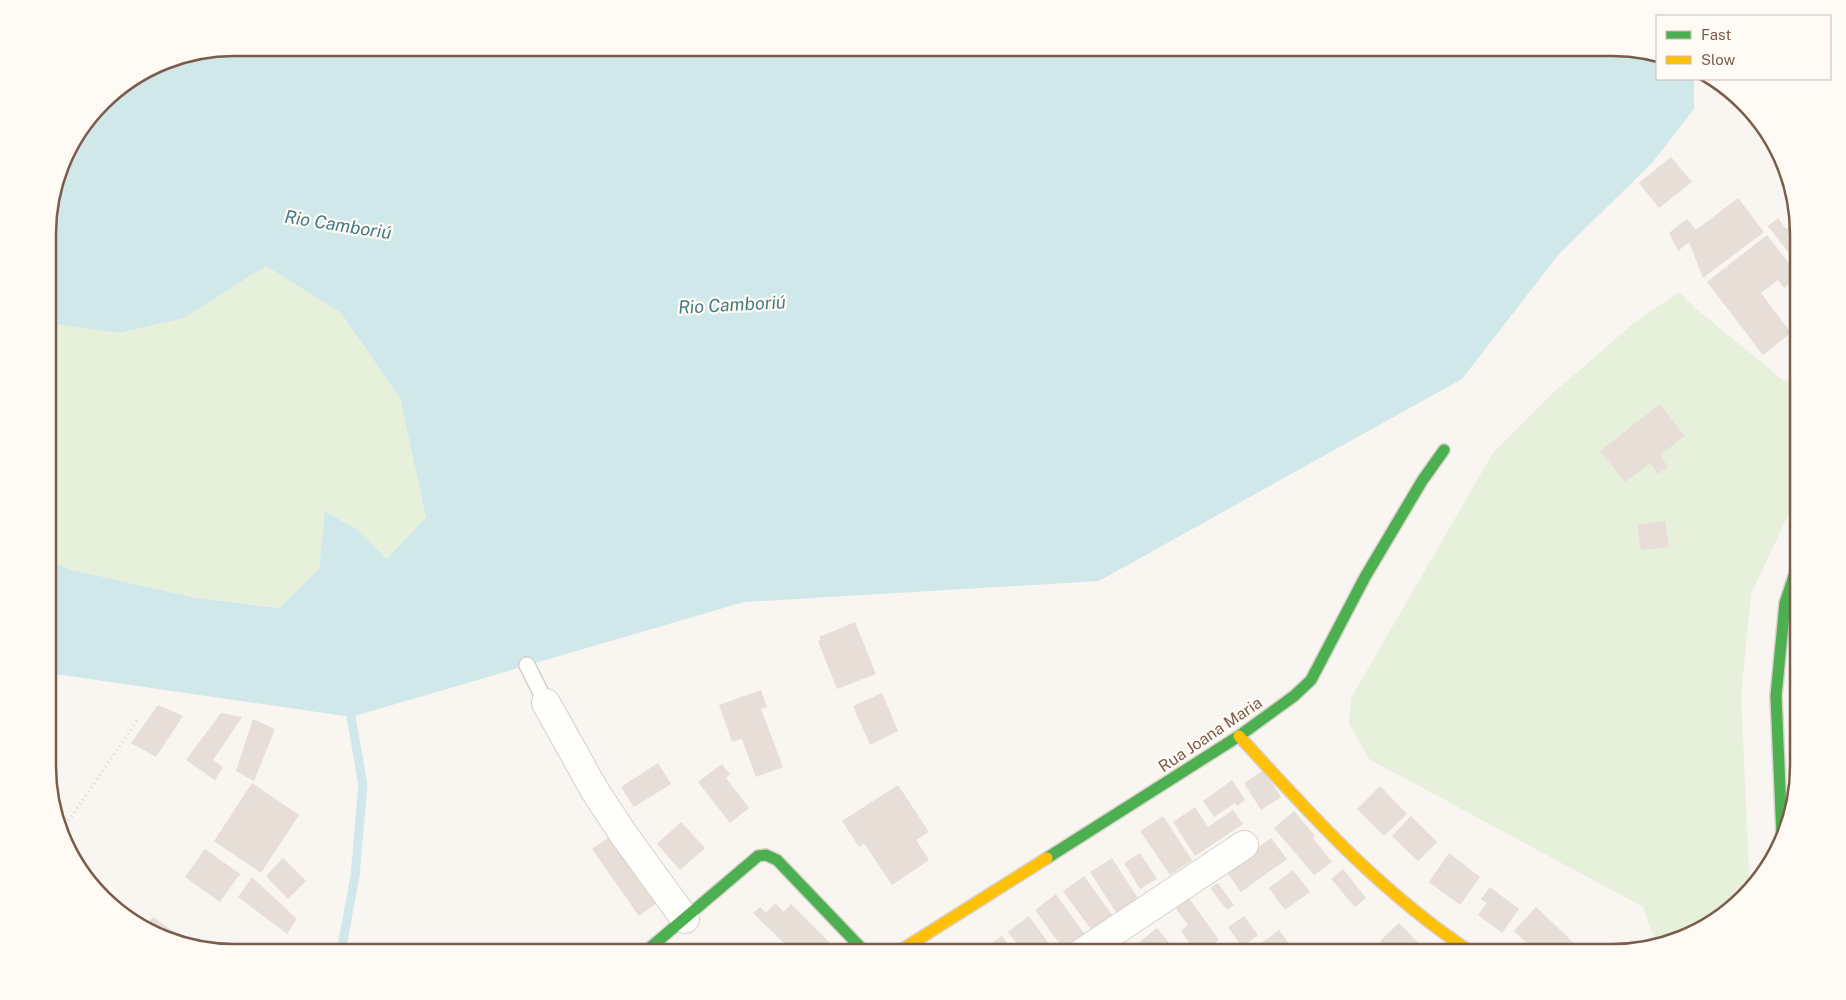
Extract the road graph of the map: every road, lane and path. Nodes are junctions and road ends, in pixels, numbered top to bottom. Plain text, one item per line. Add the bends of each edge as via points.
1 (1444, 450) dead end
2 (1790, 588) edge
3 (527, 666) dead end
4 (546, 703) joint
5 (139, 718) dead end
6 (1240, 736) junction
7 (1781, 819) edge
8 (66, 824) edge
9 (1244, 845) dead end
10 (685, 919) junction
11 (655, 944) edge
12 (857, 944) edge
13 (911, 944) edge
14 (1096, 944) edge
15 (1458, 944) edge

1 - 6 street, Rua Joana Maria via 1365,577 1311,680
2 - 7 street via 1785,603 1776,696
3 - 4 lane
4 - 10 street via 624,835
5 - 8 path
6 - 13 street, Rua Joana Maria
6 - 15 street via 1332,837 1373,876
9 - 14 street
10 - 11 street
10 - 12 street via 758,856 766,856 777,860

